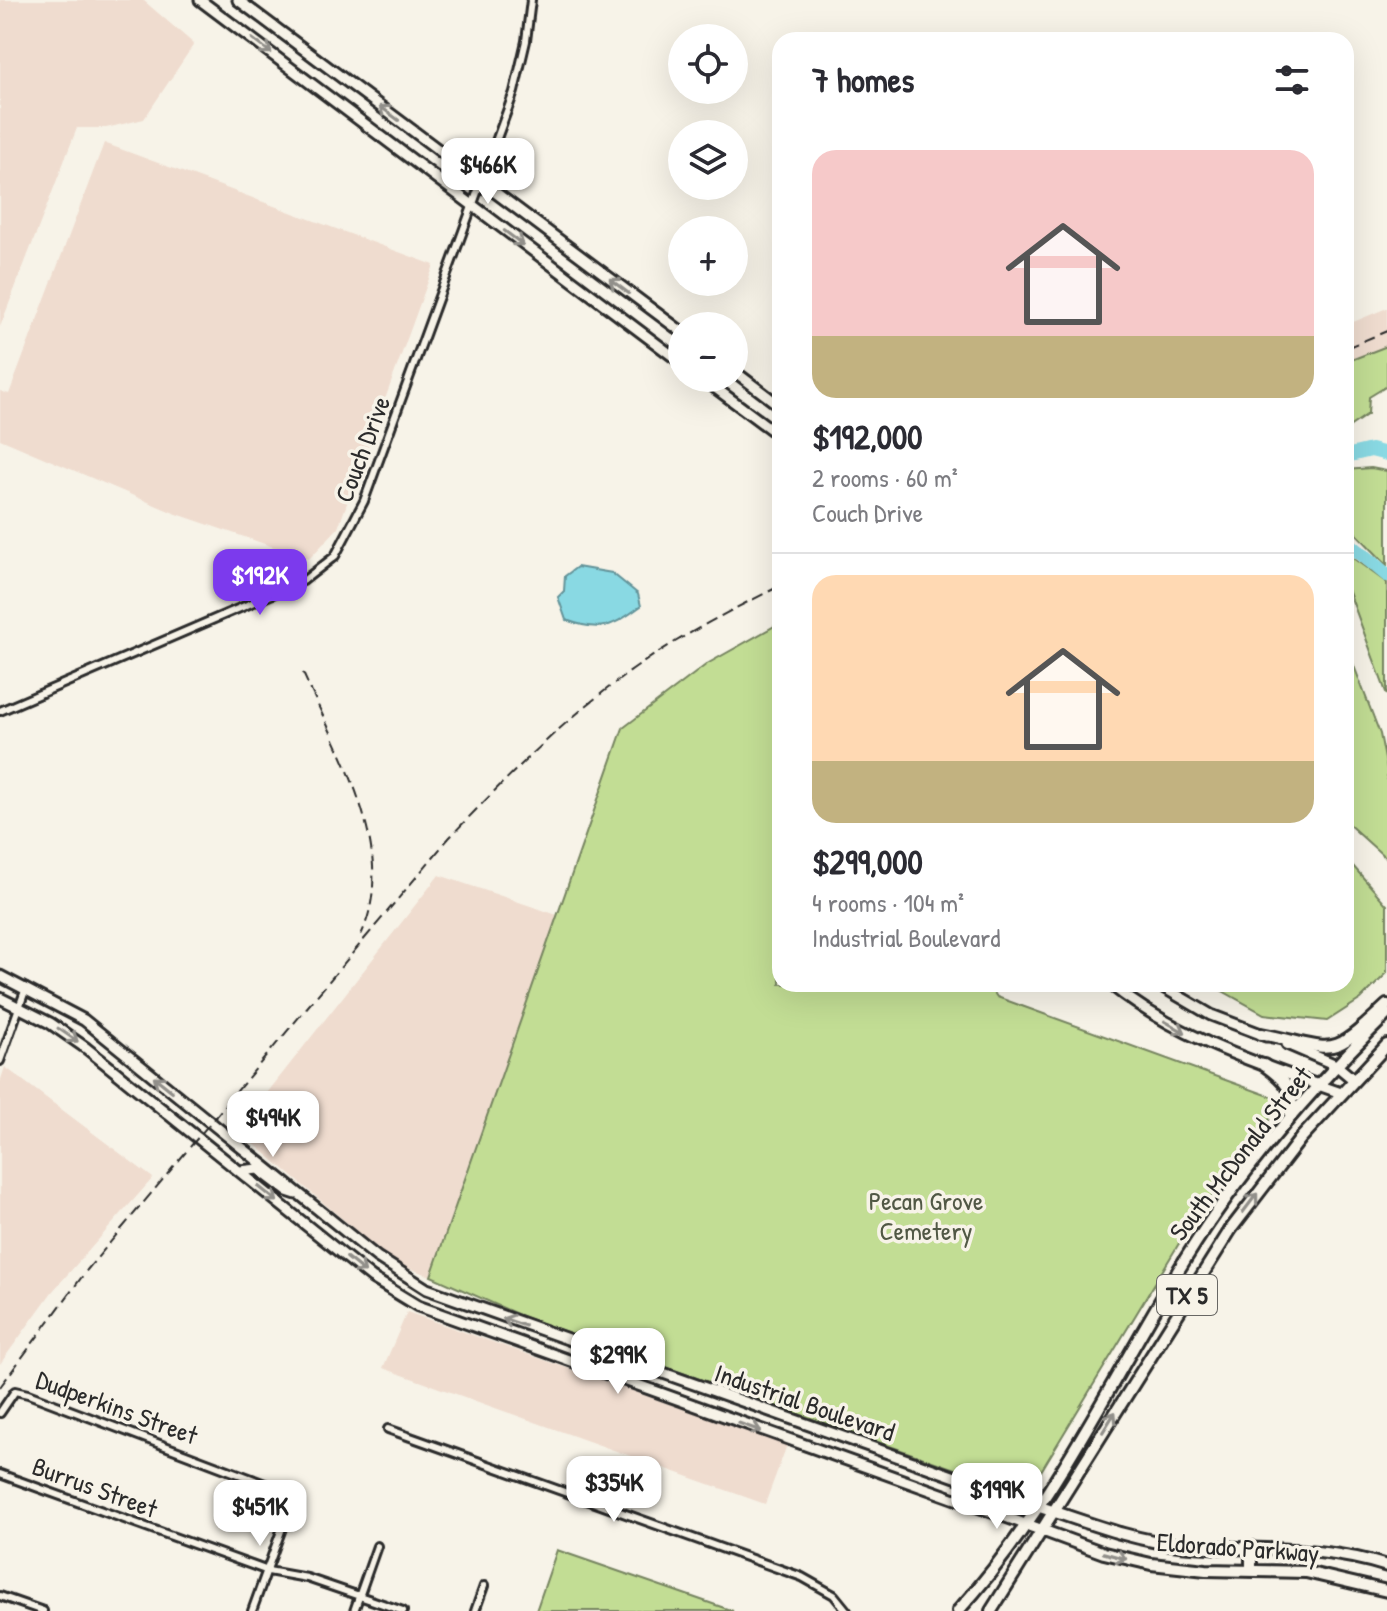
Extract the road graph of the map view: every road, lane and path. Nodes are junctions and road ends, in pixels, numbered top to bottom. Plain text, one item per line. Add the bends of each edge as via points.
1 (200, 0) edge
2 (238, 0) edge
3 (531, 0) edge
4 (214, 4) edge
5 (481, 182) junction
6 (472, 207) junction
7 (668, 322) edge
8 (668, 353) edge
9 (748, 382) edge
10 (721, 392) edge
11 (772, 400) edge
12 (772, 430) edge
13 (0, 711) edge
14 (0, 976) edge
15 (26, 988) junction
16 (1122, 992) edge
17 (1172, 992) edge
18 (0, 998) edge
19 (1387, 1005) edge
20 (19, 1007) junction
21 (1387, 1014) edge
22 (1261, 1034) junction
23 (1387, 1045) edge
24 (0, 1061) edge
25 (1264, 1065) junction
26 (1336, 1065) junction
27 (1354, 1080) junction
28 (1319, 1085) junction
29 (1341, 1093) junction
30 (1290, 1119) junction
31 (240, 1171) junction
32 (305, 1198) junction
33 (296, 1215) junction
34 (607, 1354) junction
35 (630, 1363) junction
36 (601, 1372) junction
37 (624, 1380) junction
38 (1107, 1390) junction
39 (725, 1397) junction
40 (1123, 1400) junction
41 (0, 1413) edge
42 (718, 1415) junction
43 (780, 1416) junction
44 (388, 1429) dead end
45 (774, 1435) junction
46 (1077, 1443) junction
47 (1092, 1449) junction
48 (0, 1474) edge
49 (1037, 1506) junction
50 (1053, 1511) junction
51 (1025, 1524) junction
52 (1041, 1532) junction
53 (377, 1546) dead end
54 (1251, 1547) junction
55 (1387, 1566) edge
56 (1251, 1570) junction
57 (268, 1571) junction
58 (484, 1586) dead end
59 (1387, 1591) edge
60 (0, 1596) edge
61 (360, 1596) junction
62 (43, 1611) edge
63 (252, 1611) edge
64 (354, 1611) edge
65 (403, 1611) edge
66 (475, 1611) edge
67 (847, 1611) edge
68 (958, 1611) edge
69 (970, 1611) edge
70 (991, 1611) edge

1 - 4 main road
5 -> 2 main road
3 - 5 street, Couch Drive via 518,79
4 -> 6 main road
5 - 6 street, Couch Drive
7 -> 5 main road
6 -> 8 main road
6 - 13 street, Couch Drive via 364,501 335,556 296,584
9 - 11 main road
10 - 12 main road
14 - 15 main road, Industrial Boulevard
15 - 20 street
32 -> 15 main road, Industrial Boulevard via 84,1020
16 -> 25 main road via 1181,1031
17 - 22 main road via 1211,1015
18 - 20 main road, Industrial Boulevard
19 - 22 main road via 1338,1046 1315,1048
20 - 24 street
20 -> 31 main road, Industrial Boulevard via 86,1048
21 - 26 main road, South McDonald Street / TX 5
22 - 26 main road
23 - 27 main road, South McDonald Street / TX 5
25 - 28 main road
25 - 30 main road via 1288,1085
26 - 27 main road
26 - 28 main road, South McDonald Street / TX 5
27 - 29 main road, South McDonald Street / TX 5
28 - 29 main road
28 - 30 main road, South McDonald Street / TX 5
40 -> 29 main road, South McDonald Street / TX 5 via 1232,1227
30 - 38 main road, South McDonald Street / TX 5 via 1205,1228
31 - 32 main road via 255,1168
31 -> 33 main road, Industrial Boulevard
32 - 33 main road
34 -> 32 main road, Industrial Boulevard via 427,1289 386,1264
33 -> 36 main road, Industrial Boulevard via 372,1278 409,1301
34 - 35 main road, Industrial Boulevard
34 - 36 main road
35 - 37 main road
35 - 39 main road, Industrial Boulevard
36 - 37 main road, Industrial Boulevard
37 - 42 main road, Industrial Boulevard
38 - 40 main road
38 - 46 main road, South McDonald Street / TX 5
39 - 42 main road
39 - 43 main road, Industrial Boulevard
47 -> 40 main road, South McDonald Street / TX 5
41 - 57 street, Dudperkins Street via 15,1391 294,1495
42 -> 45 main road, Industrial Boulevard
43 - 45 main road
43 - 49 main road, Industrial Boulevard
44 - 67 street via 802,1577 834,1595
45 - 51 main road, Industrial Boulevard
46 - 47 main road
46 - 49 main road, South McDonald Street / TX 5
47 - 50 main road, South McDonald Street / TX 5
48 - 57 street, Burrus Street
49 - 50 main road, Eldorado Parkway
49 - 51 main road, South McDonald Street / TX 5
50 - 52 main road, South McDonald Street / TX 5
50 - 54 main road, Eldorado Parkway via 1144,1540
51 - 52 main road, Eldorado Parkway
51 - 68 main road, South McDonald Street / TX 5
52 -> 56 main road, Eldorado Parkway via 1151,1564
52 - 70 main road, South McDonald Street / TX 5
53 - 61 street
54 - 55 main road, Eldorado Parkway via 1321,1550
54 - 56 main road
56 - 59 main road, Eldorado Parkway via 1320,1574
57 - 61 street, Burrus Street
57 - 63 street
58 - 66 street
60 - 62 street
61 - 64 street
61 - 65 street, Burrus Street
68 - 69 main road

